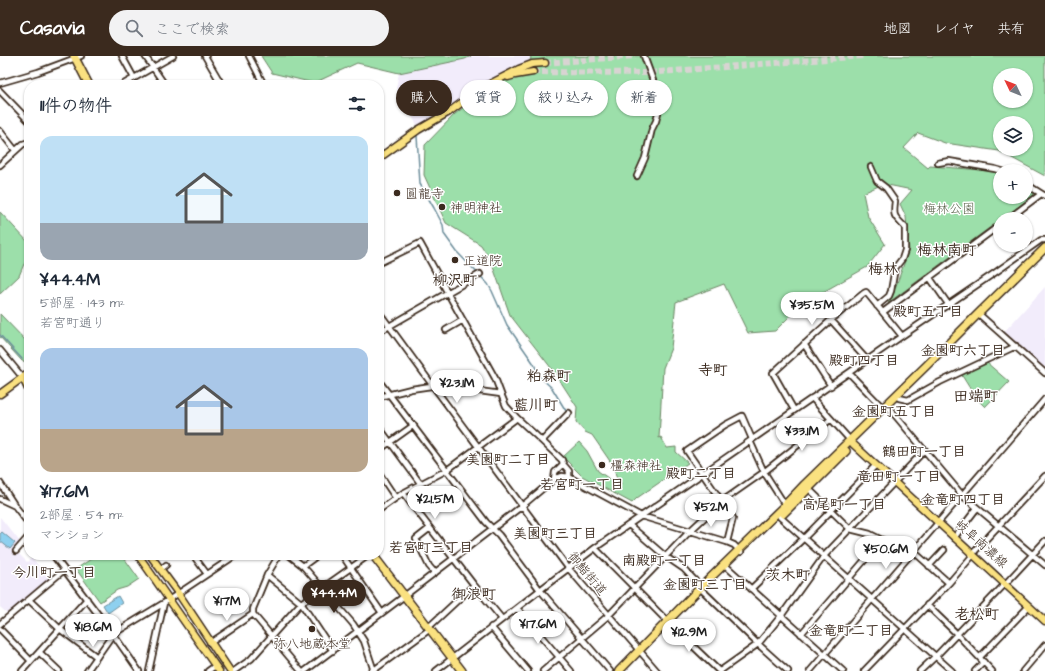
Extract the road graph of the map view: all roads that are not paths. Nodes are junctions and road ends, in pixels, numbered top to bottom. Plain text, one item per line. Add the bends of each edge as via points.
1 (122, 56) edge
2 (145, 56) edge
3 (174, 56) edge
4 (205, 56) edge
5 (249, 56) edge
6 (644, 56) edge
7 (77, 57) edge
8 (545, 63) tunnel mouth
9 (153, 68) junction
10 (533, 72) tunnel mouth
11 (134, 78) joint
12 (87, 80) edge
13 (91, 80) edge
14 (161, 80) edge
15 (219, 80) edge
16 (261, 80) edge
17 (496, 80) edge
18 (500, 80) edge
19 (0, 83) edge
20 (0, 91) edge
21 (460, 103) edge
22 (24, 117) edge
23 (0, 131) edge
24 (24, 144) edge
25 (15, 150) junction
26 (384, 154) edge
27 (938, 163) dead end
28 (0, 165) edge
29 (871, 167) dead end
30 (993, 169) edge
31 (637, 176) dead end
32 (1033, 189) edge
33 (1043, 195) edge
34 (1018, 212) edge
35 (993, 230) edge
36 (1045, 240) edge
37 (1045, 248) edge
38 (1045, 254) edge
39 (384, 261) edge
40 (480, 274) dead end
41 (930, 278) junction
42 (448, 293) junction
43 (948, 304) junction
44 (877, 306) junction
45 (882, 312) junction
46 (981, 316) junction
47 (384, 319) edge
48 (463, 320) junction
49 (831, 320) junction
50 (389, 326) junction
51 (384, 329) edge
52 (446, 330) dead end
53 (902, 336) junction
54 (804, 344) junction
55 (1016, 346) junction
56 (0, 350) edge
57 (867, 360) junction
58 (849, 373) junction
59 (1045, 373) edge
60 (23, 378) joint
61 (433, 386) junction
62 (831, 386) junction
63 (384, 388) edge
64 (0, 394) edge
65 (501, 394) junction
66 (389, 395) junction
67 (384, 396) edge
68 (812, 398) junction
69 (899, 398) junction
70 (1045, 399) edge
71 (886, 408) junction
72 (794, 410) junction
73 (570, 413) dead end
74 (517, 418) junction
75 (831, 419) junction
76 (414, 426) junction
77 (384, 434) edge
78 (751, 440) junction
79 (542, 441) junction
80 (390, 442) junction
81 (852, 442) junction
82 (384, 446) edge
83 (478, 446) junction
84 (925, 450) junction
85 (563, 464) junction
86 (876, 465) junction
87 (447, 470) junction
88 (764, 472) junction
89 (703, 474) junction
90 (1045, 476) edge
91 (569, 477) junction
92 (554, 479) junction
93 (384, 480) edge
94 (895, 481) junction
95 (0, 483) edge
96 (420, 483) junction
97 (809, 489) junction
98 (403, 493) junction
99 (962, 495) junction
100 (395, 497) junction
101 (0, 499) edge
102 (721, 502) junction
103 (785, 505) junction
104 (15, 506) junction
105 (384, 506) edge
106 (522, 506) junction
107 (977, 508) junction
108 (831, 510) junction
109 (641, 516) junction
110 (780, 517) junction
111 (24, 518) edge
112 (939, 522) junction
113 (629, 525) junction
114 (998, 526) junction
115 (430, 528) junction
116 (492, 528) junction
117 (850, 529) junction
118 (690, 531) junction
119 (955, 537) junction
120 (804, 538) junction
121 (882, 540) junction
122 (1045, 541) edge
123 (24, 542) edge
124 (726, 542) junction
125 (595, 548) junction
126 (944, 550) dead end
127 (16, 551) dead end
128 (740, 551) junction
129 (913, 551) junction
130 (974, 553) junction
131 (665, 556) junction
132 (824, 556) junction
133 (1033, 556) junction
134 (454, 558) junction
135 (57, 560) edge
136 (141, 560) edge
137 (155, 560) edge
138 (197, 560) edge
139 (228, 560) edge
140 (276, 560) edge
141 (295, 560) edge
142 (311, 560) edge
143 (345, 560) edge
144 (362, 560) edge
145 (377, 560) edge
146 (382, 560) edge
147 (1045, 565) edge
148 (303, 566) junction
149 (929, 566) junction
150 (727, 567) junction
151 (351, 568) junction
152 (569, 569) junction
153 (64, 570) junction
154 (434, 573) junction
155 (207, 574) junction
156 (267, 575) junction
157 (849, 579) junction
158 (949, 582) junction
159 (1006, 583) junction
160 (474, 585) junction
161 (322, 588) junction
162 (635, 588) junction
163 (701, 588) junction
164 (751, 589) junction
165 (540, 590) junction
166 (178, 593) junction
167 (406, 595) junction
168 (87, 599) junction
169 (29, 600) junction
170 (872, 600) junction
171 (166, 601) junction
172 (301, 602) junction
173 (927, 605) junction
174 (1029, 606) junction
175 (517, 608) junction
176 (382, 613) junction
177 (253, 614) junction
178 (608, 615) junction
179 (1045, 615) edge
180 (781, 616) junction
181 (502, 619) junction
182 (1045, 621) edge
183 (669, 622) junction
184 (0, 624) edge
185 (431, 625) junction
186 (0, 628) edge
187 (491, 628) junction
188 (905, 629) junction
189 (60, 630) junction
190 (358, 632) junction
191 (426, 632) dead end
192 (113, 634) junction
193 (801, 634) junction
194 (957, 634) junction
195 (271, 636) junction
196 (582, 638) junction
197 (210, 643) junction
198 (758, 644) junction
199 (1045, 645) edge
200 (333, 650) junction
201 (39, 652) junction
202 (640, 652) junction
203 (824, 654) junction
204 (936, 656) junction
205 (97, 657) junction
206 (559, 657) junction
207 (980, 657) junction
208 (453, 658) junction
209 (31, 661) junction
210 (984, 662) junction
211 (217, 668) edge
212 (313, 669) edge
213 (22, 671) edge
214 (59, 671) edge
215 (87, 671) edge
216 (139, 671) edge
217 (149, 671) edge
218 (208, 671) edge
219 (230, 671) edge
220 (234, 671) edge
221 (301, 671) edge
222 (305, 671) edge
223 (373, 671) edge
224 (436, 671) edge
225 (462, 671) edge
226 (466, 671) edge
227 (528, 671) edge
228 (543, 671) edge
229 (571, 671) edge
230 (610, 671) edge
231 (619, 671) edge
232 (625, 671) edge
233 (657, 671) edge
234 (719, 671) edge
235 (788, 671) edge
236 (810, 671) edge
237 (842, 671) edge
238 (864, 671) edge
239 (920, 671) edge
240 (952, 671) edge
241 (975, 671) edge
242 (992, 671) edge
243 (1023, 671) edge

1 - 11 street
2 - 9 street
3 - 9 street
4 - 15 street
5 - 16 street
6 - 31 street via 655,86 658,113
7 - 12 highway
7 - 13 highway
7 - 19 street
8 - 17 main road via 532,64
9 - 11 street
9 - 14 street
10 - 18 main road
20 - 22 street
21 - 26 main road
23 - 25 street
24 - 25 street
25 - 28 street
27 - 30 street via 949,161
29 - 44 street via 877,182 886,188 895,201 893,213 905,227 905,250 895,268 891,291
32 - 33 street
33 - 34 street
35 - 41 street
36 - 43 street via 1041,240
37 - 71 highway
38 - 46 highway
39 - 42 street via 420,243
40 - 42 street
41 - 43 street
41 - 45 street
42 - 48 street
42 - 50 street
43 - 53 street
44 - 45 street
44 - 49 street via 866,292
45 - 53 street
46 - 55 street
46 - 69 highway
47 - 50 street, 御鮨街道
48 - 52 street
48 - 65 street via 496,378
49 - 54 street
49 - 57 street
50 - 51 street
50 - 61 street, 御鮨街道
53 - 57 street
54 - 62 street
54 - 72 street via 773,373
55 - 59 street
55 - 69 street via 908,400
56 - 60 street
57 - 58 street
58 - 62 street
58 - 71 street
60 - 64 main road
61 - 65 street via 445,384 468,391
61 - 66 street
61 - 83 street, 御鮨街道
62 - 68 street
63 - 66 street
65 - 74 street via 506,406
66 - 67 street
66 - 76 street
68 - 72 street
68 - 75 street
69 - 71 highway
70 - 99 street
71 - 81 highway
71 - 84 street
72 - 78 street
73 - 79 street
74 - 79 street
74 - 83 street
75 - 81 street
75 - 88 street
76 - 80 street
76 - 87 street
77 - 80 street
78 - 88 street
78 - 89 street
78 - 89 street via 742,416 687,451
79 - 85 street
80 - 82 street
80 - 96 street
81 - 86 main road, 岐阜南濃線
81 - 94 main road, 岐阜南濃線
81 - 97 highway
81 - 103 highway
83 - 87 street
83 - 106 street, 御鮨街道
84 - 94 street
84 - 99 street
85 - 91 street via 569,471
85 - 92 street via 555,472
86 - 94 main road, 岐阜南濃線
86 - 108 street
87 - 96 street
87 - 116 street
88 - 102 street
88 - 103 street
89 - 102 street
89 - 109 street
90 - 114 street
91 - 92 street
91 - 109 street
92 - 106 street
93 - 100 street
94 - 112 main road, 岐阜南濃線
94 - 117 street
95 - 104 street
96 - 98 street
97 - 108 street
97 - 110 highway
98 - 100 street
98 - 115 street
99 - 107 street
99 - 112 street
100 - 105 street
101 - 104 street
102 - 118 street
102 - 124 street via 733,518
103 - 128 highway
104 - 111 street
106 - 116 street
106 - 152 street, 御鮨街道
107 - 114 street
107 - 119 street
108 - 117 street
108 - 120 street
109 - 113 street
109 - 118 street
110 - 120 street
110 - 128 highway
112 - 119 main road, 岐阜南濃線
112 - 129 street
113 - 125 street
113 - 131 street
114 - 130 street
114 - 133 street
115 - 134 street
115 - 154 street via 416,539
116 - 134 street
116 - 165 street
117 - 121 street
117 - 132 street
118 - 124 street
118 - 131 street
119 - 130 main road, 岐阜南濃線
120 - 132 street
120 - 164 street
121 - 129 street
121 - 157 street
122 - 133 street
123 - 127 street
124 - 128 street
125 - 152 street
125 - 162 street
126 - 149 street
128 - 150 highway
128 - 163 highway
129 - 149 street
129 - 170 street
130 - 158 street
130 - 159 main road, 岐阜南濃線
131 - 162 street
131 - 163 street via 684,569
132 - 157 street
132 - 180 street
133 - 147 street
133 - 159 street
134 - 154 street
134 - 160 street
135 - 153 street
136 - 171 main road
137 - 166 main road via 163,567
138 - 155 street
139 - 155 street
140 - 156 street
141 - 148 street
142 - 148 street
143 - 151 street
144 - 151 street
145 - 167 highway
146 - 167 highway
148 - 161 street
149 - 158 street
150 - 163 highway
150 - 164 street
151 - 161 street
151 - 176 street
152 - 165 street
152 - 178 street, 御鮨街道
153 - 168 street
153 - 169 street
154 - 167 street
155 - 166 street
156 - 172 street
156 - 177 street
157 - 170 street
157 - 193 street
158 - 173 street
159 - 174 main road, 岐阜南濃線
159 - 179 main road, 岐阜南濃線
159 - 194 street
160 - 181 street
160 - 185 street
161 - 172 street
161 - 190 street
162 - 178 street
162 - 183 street
163 - 183 highway
163 - 198 street
164 - 180 street
165 - 175 street
165 - 196 street
166 - 171 street
166 - 197 main road
167 - 176 street
167 - 185 highway
167 - 208 highway
168 - 189 street
168 - 192 street
169 - 184 street
169 - 189 street
170 - 188 street
170 - 203 street
171 - 192 street
171 - 211 main road
171 - 217 street
172 - 195 street
172 - 200 street
173 - 188 street
173 - 194 street
174 - 182 main road, 岐阜南濃線
174 - 207 street
175 - 181 street
175 - 206 street
176 - 190 street
177 - 195 street
177 - 197 street
178 - 196 street
178 - 202 street, 御鮨街道
180 - 193 street
180 - 198 street
181 - 187 street
183 - 202 highway
183 - 234 street
185 - 208 highway
186 - 209 street
187 - 208 street
187 - 227 street
188 - 204 street
188 - 238 street
189 - 201 street
189 - 205 street
190 - 200 street
190 - 223 street via 364,641
191 - 223 street
192 - 205 street
192 - 216 street
193 - 203 street
194 - 204 street
194 - 207 street
195 - 220 street via 251,659
195 - 221 street
196 - 206 street
196 - 230 street
197 - 219 main road
198 - 234 street
198 - 235 street
199 - 243 street
200 - 212 street
201 - 209 street
201 - 214 street
202 - 231 highway
202 - 232 highway
202 - 233 street, 御鮨街道
203 - 236 street
203 - 237 street
204 - 239 street
204 - 240 street
205 - 215 street
206 - 228 street
206 - 229 street
207 - 210 street
208 - 224 street
208 - 225 highway
208 - 226 highway
209 - 213 street
210 - 241 street
210 - 242 street
211 - 218 street
212 - 222 street

